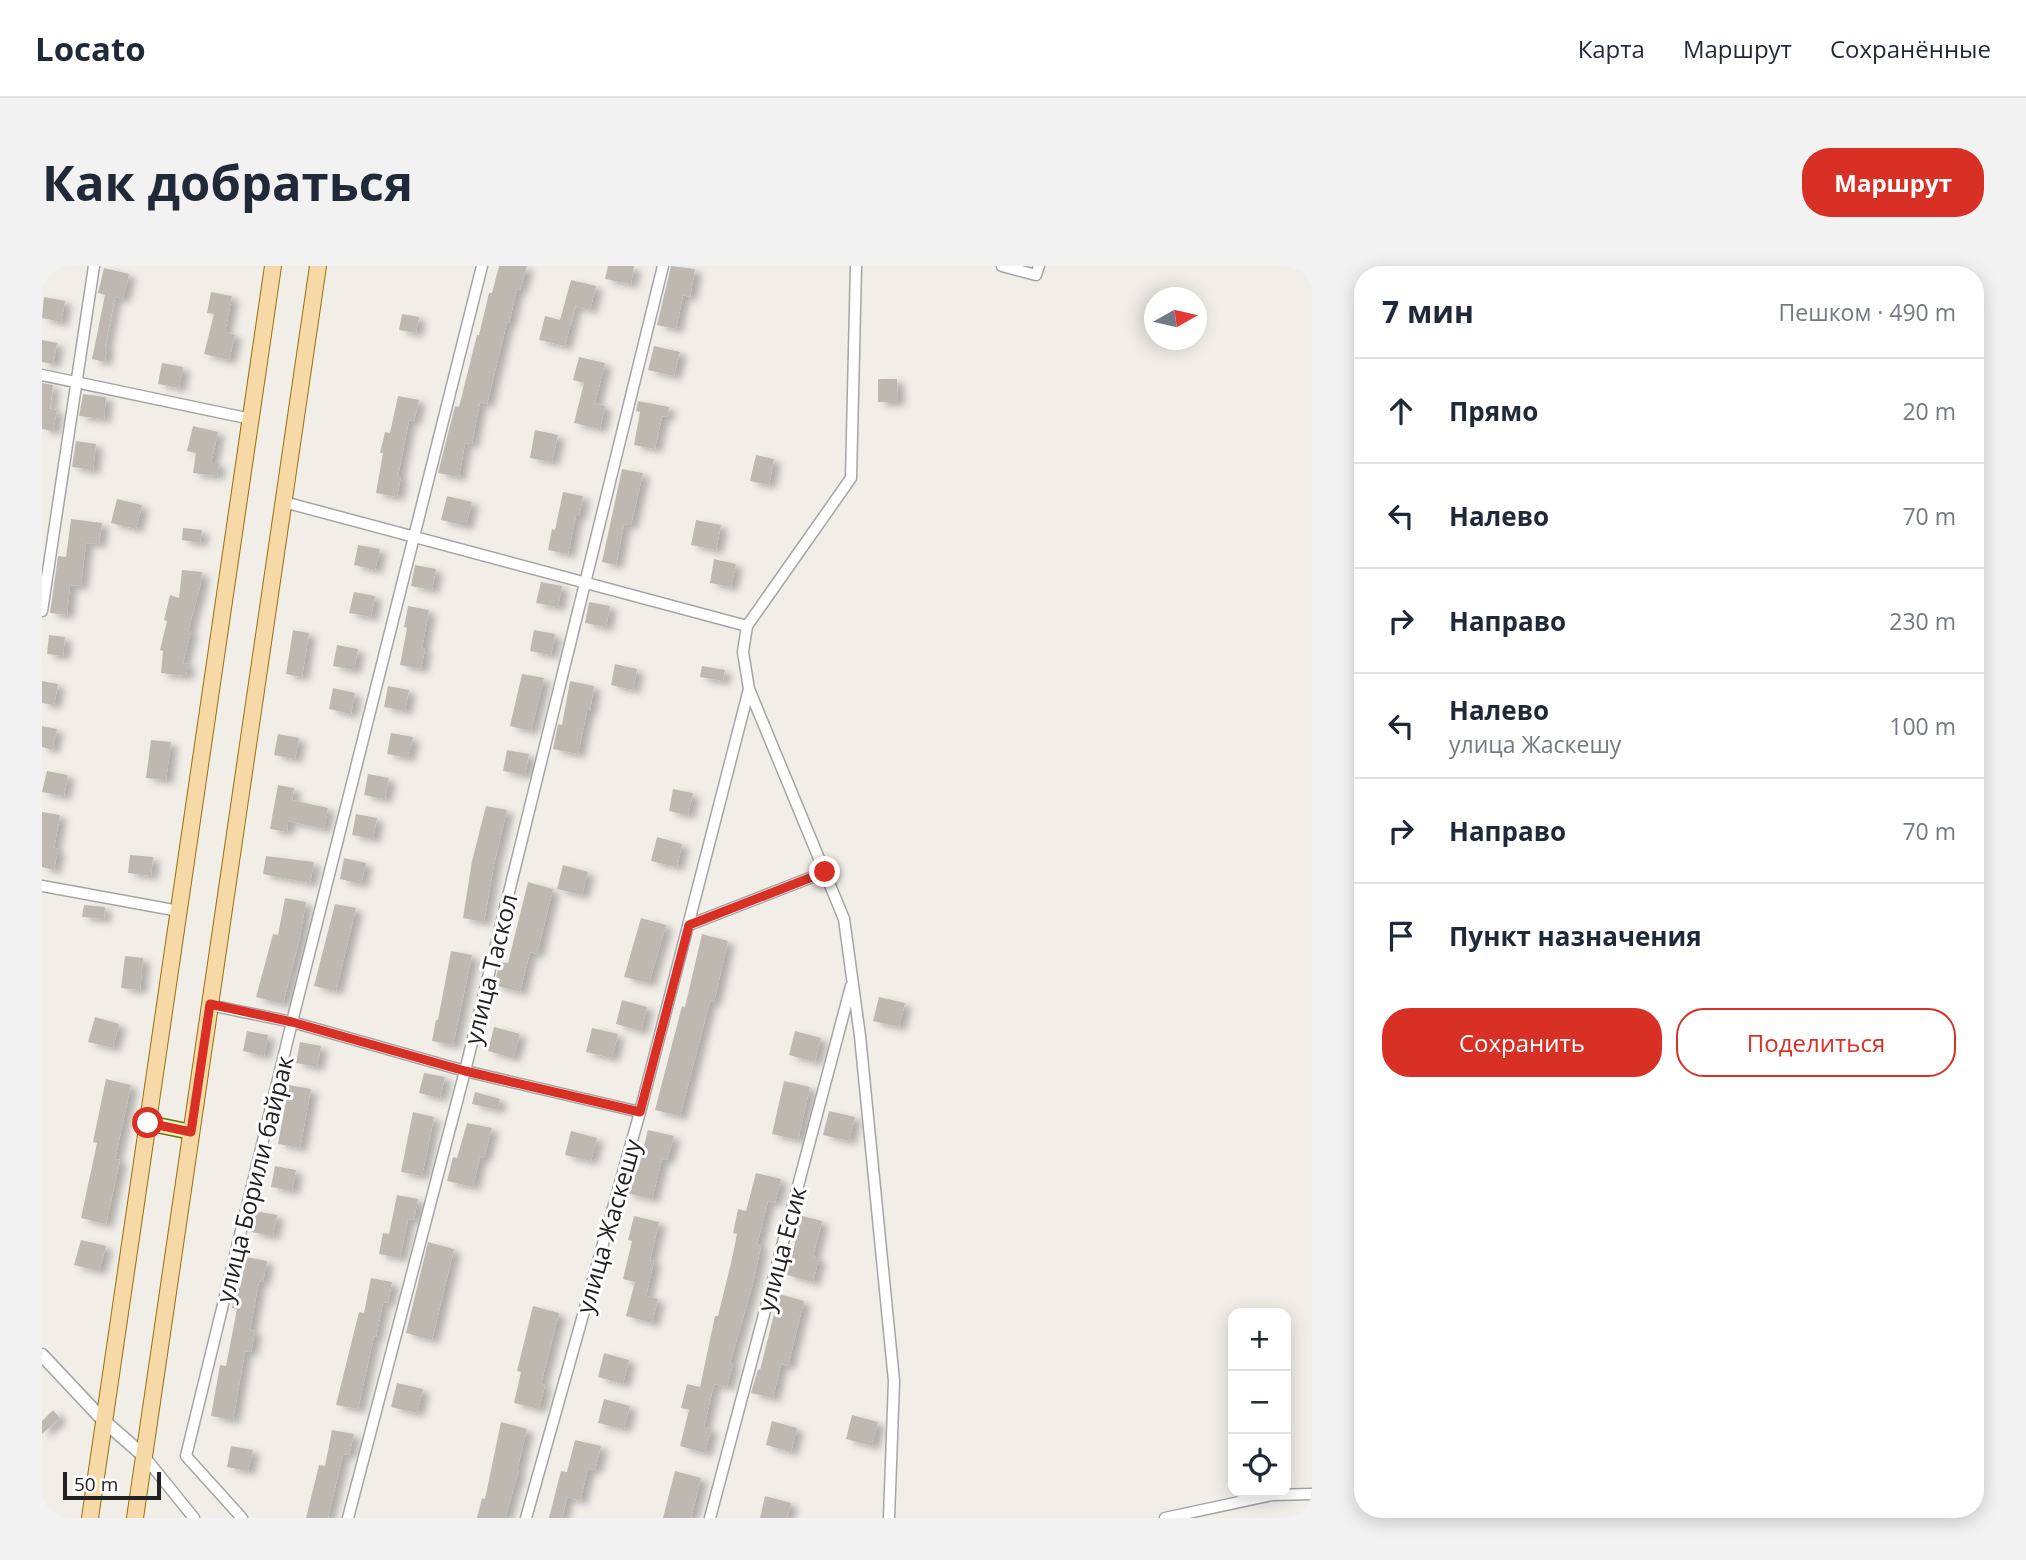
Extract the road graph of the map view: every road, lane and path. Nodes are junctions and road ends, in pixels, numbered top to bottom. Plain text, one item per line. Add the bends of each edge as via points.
1 (94, 266) edge
2 (273, 266) edge
3 (318, 266) edge
4 (482, 266) edge
5 (663, 266) edge
6 (856, 266) edge
7 (1002, 266) edge
8 (1039, 266) edge
9 (42, 375) edge
10 (76, 382) junction
11 (251, 419) junction
12 (284, 502) junction
13 (415, 536) junction
14 (586, 581) junction
15 (42, 611) edge
16 (747, 626) junction
17 (749, 689) junction
18 (825, 872) junction
19 (42, 886) edge
20 (179, 911) junction
21 (689, 925) junction
22 (853, 980) junction
23 (210, 1004) junction
24 (292, 1022) junction
25 (465, 1071) junction
26 (640, 1112) junction
27 (148, 1123) junction
28 (191, 1132) junction
29 (42, 1355) edge
30 (104, 1421) junction
31 (144, 1455) junction
32 (1312, 1494) edge
33 (90, 1518) edge
34 (135, 1518) edge
35 (194, 1518) edge
36 (242, 1518) edge
37 (348, 1518) edge
38 (526, 1518) edge
39 (709, 1518) edge
40 (889, 1518) edge
41 (1165, 1518) edge

1 - 10 street
2 - 11 main road
3 - 12 main road
4 - 13 street, улица Борили байрак
5 - 14 street, улица Таскол
6 - 16 street via 851,478
7 - 8 street via 1036,275
9 - 10 street
10 - 11 street
10 - 15 street
11 - 20 main road
12 - 13 street
12 - 23 main road
13 - 14 street
13 - 24 street, улица Борили байрак
14 - 16 street
14 - 25 street, улица Таскол
16 - 17 street via 743,653
17 - 18 street
17 - 21 street, улица Жаскешу
18 - 21 street
18 - 22 street via 844,919
19 - 20 street
20 - 27 main road
21 - 26 street, улица Жаскешу
22 - 39 street, улица Есик
22 - 40 street via 894,1381
23 - 24 street
23 - 28 main road
24 - 25 street
24 - 36 street, улица Борили байрак via 186,1456
25 - 26 street
25 - 37 street, улица Таскол
26 - 38 street, улица Жаскешу
27 - 28 main road
27 - 30 main road
28 - 31 main road
29 - 30 street
30 - 31 street
30 - 33 main road
31 - 34 main road
31 - 35 street
32 - 41 street via 1272,1495

